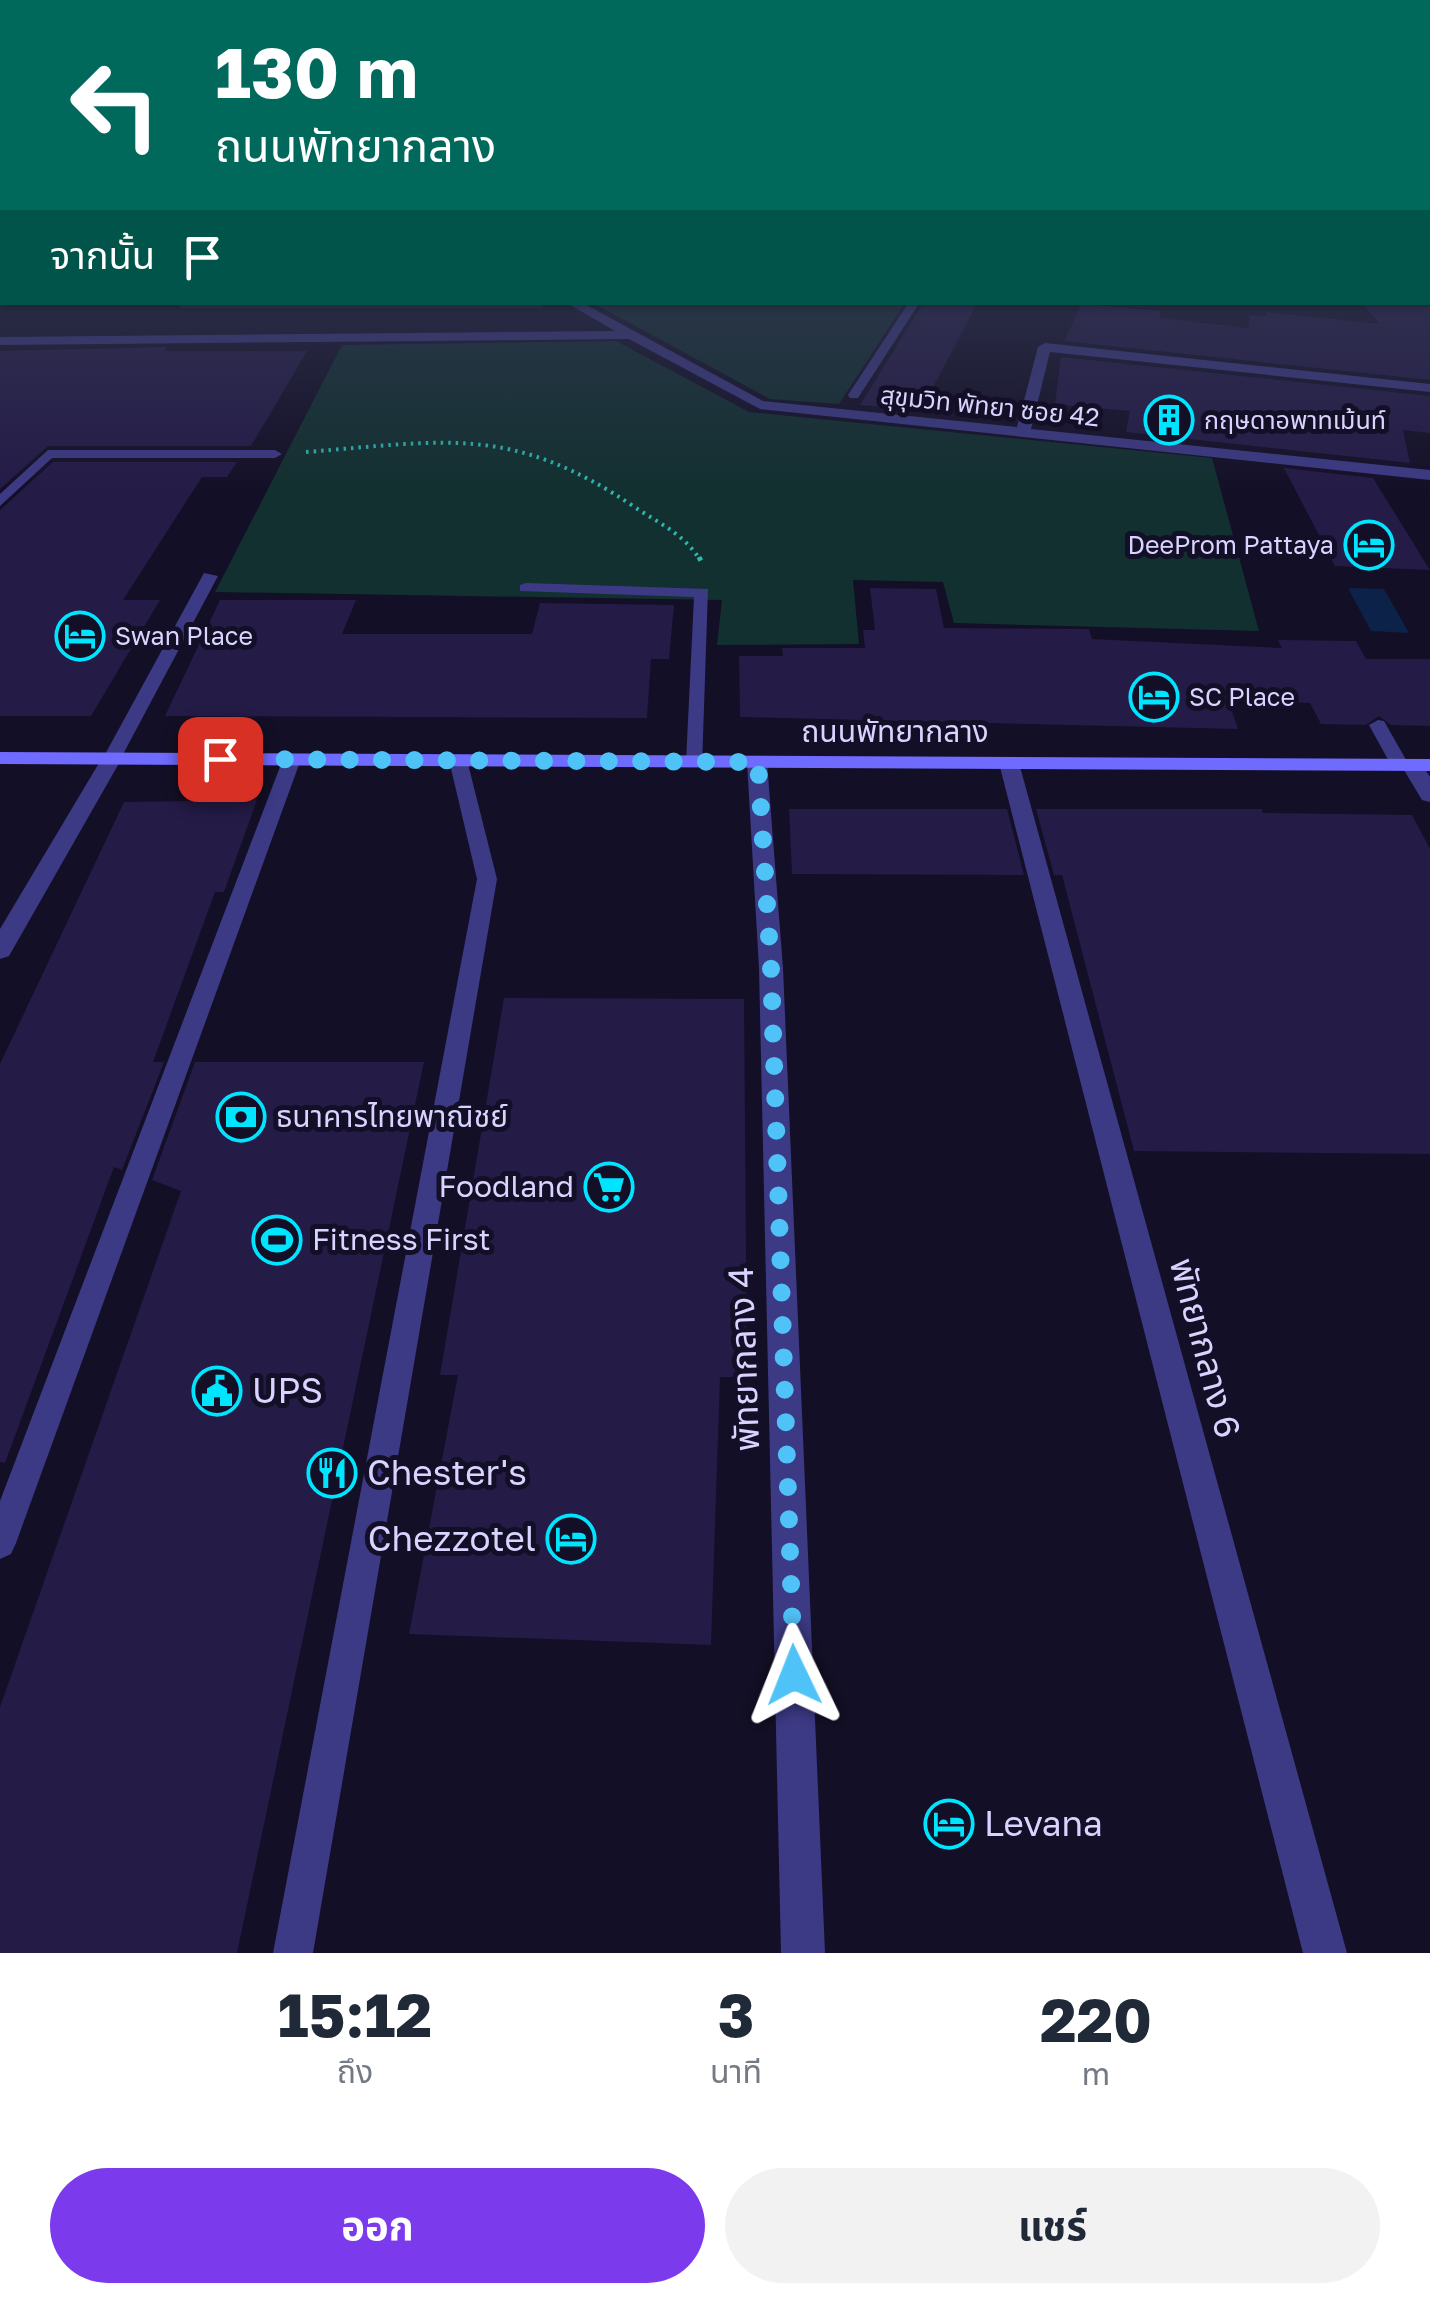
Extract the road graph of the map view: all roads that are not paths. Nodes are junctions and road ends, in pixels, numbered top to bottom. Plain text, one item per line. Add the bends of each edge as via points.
1 (590, 312) edge
2 (909, 312) edge
3 (634, 335) junction
4 (0, 341) edge
5 (1430, 388) edge
6 (854, 395) dead end
7 (1023, 432) junction
8 (275, 454) road end
9 (1430, 474) edge
10 (0, 502) edge
11 (210, 576) dead end
12 (526, 588) dead end
13 (1378, 725) dead end
14 (0, 758) edge
15 (112, 758) junction
16 (292, 759) junction
17 (458, 760) junction
18 (695, 762) junction
19 (758, 762) junction
20 (1009, 763) junction
21 (1414, 765) edge
22 (1430, 794) edge
23 (3, 938) edge
24 (0, 1543) edge
25 (293, 1953) edge
26 (803, 1953) edge
27 (1324, 1953) edge

1 - 3 street, สุขุมวิท พัทยา ซอย 42
2 - 6 lane
3 - 4 street
3 - 7 street, สุขุมวิท พัทยา ซอย 42 via 760,405
5 - 7 street via 1044,348
7 - 9 street, สุขุมวิท พัทยา ซอย 42
8 - 10 lane via 48,454
11 - 15 lane
12 - 18 lane via 702,592
13 - 21 lane
14 - 15 main road, ถนนพัทยากลาง
15 - 16 main road, ถนนพัทยากลาง
15 - 23 street
16 - 17 main road, ถนนพัทยากลาง
16 - 24 lane
17 - 18 main road, ถนนพัทยากลาง
17 - 25 lane via 486,879
18 - 19 main road, ถนนพัทยากลาง
19 - 20 main road, ถนนพัทยากลาง
19 - 26 street, พัทยากลาง 4 via 771,968
20 - 21 main road, ถนนพัทยากลาง
20 - 27 street, พัทยากลาง 6
21 - 22 street

